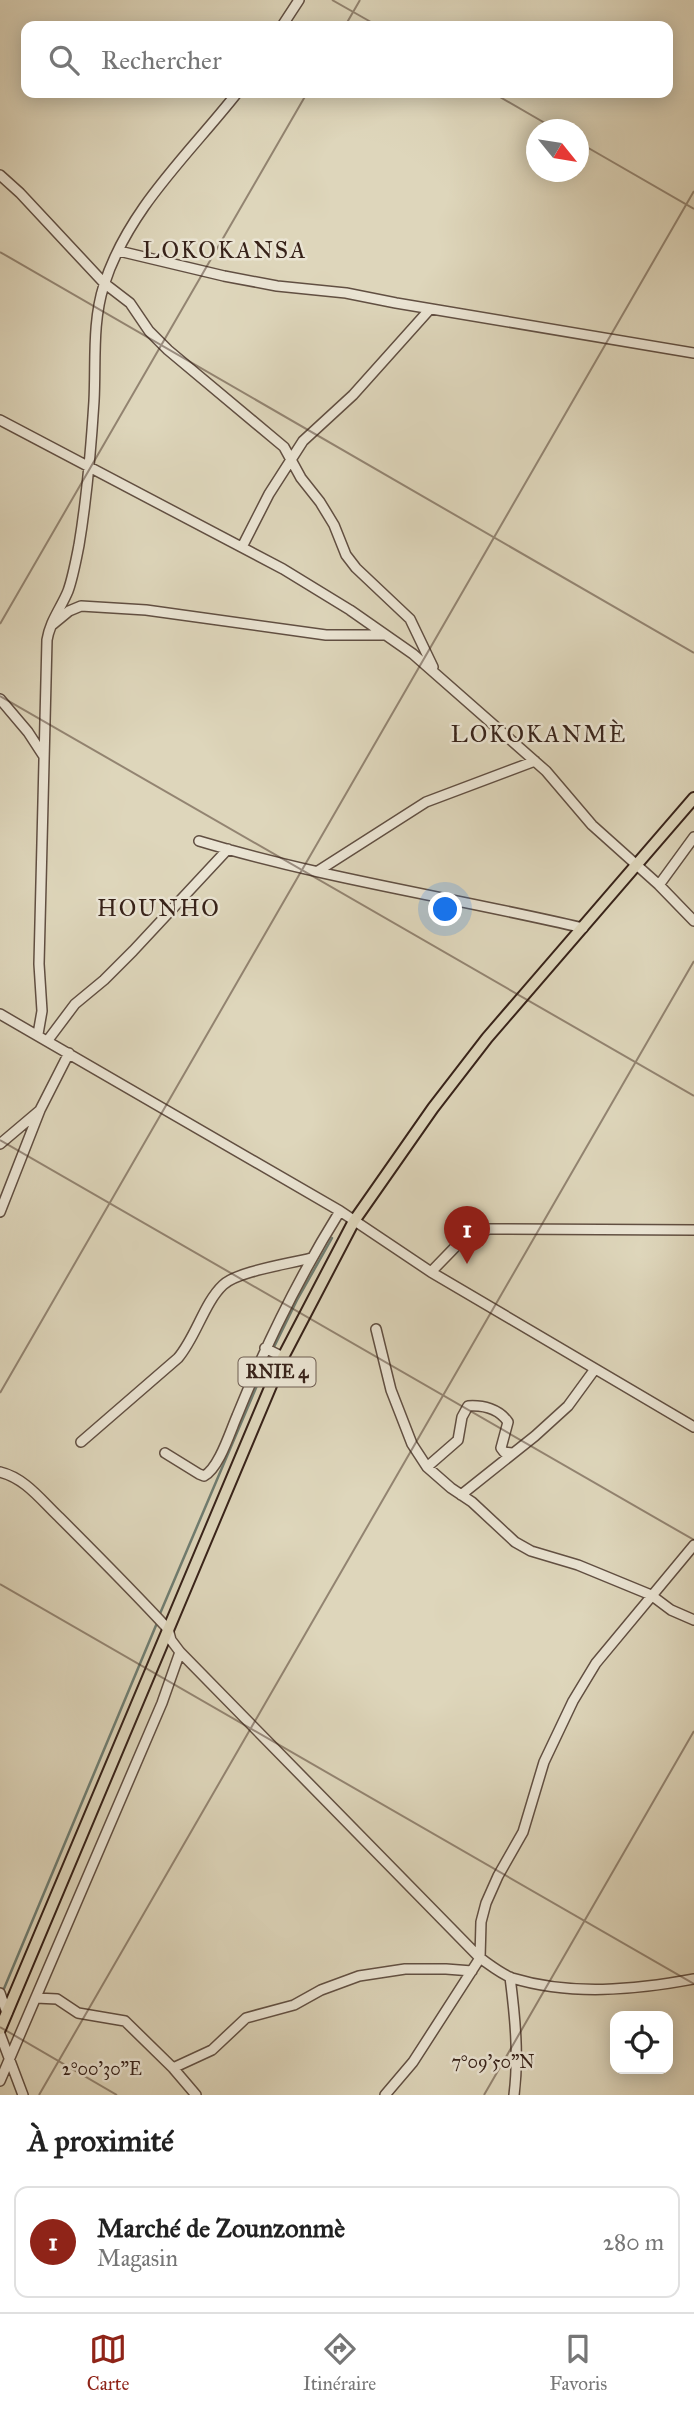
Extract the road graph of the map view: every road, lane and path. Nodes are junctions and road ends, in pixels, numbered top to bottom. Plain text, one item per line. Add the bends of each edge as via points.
1 (299, 0) edge
2 (285, 21) edge
3 (233, 98) edge
4 (0, 175) edge
5 (119, 251) junction
6 (104, 283) junction
7 (430, 309) junction
8 (694, 353) edge
9 (0, 420) edge
10 (291, 457) junction
11 (89, 465) junction
12 (242, 547) junction
13 (49, 627) junction
14 (385, 635) junction
15 (435, 672) junction
16 (0, 699) edge
17 (43, 755) junction
18 (535, 761) junction
19 (694, 798) edge
20 (694, 836) edge
21 (199, 841) dead end
22 (228, 849) junction
23 (637, 866) junction
24 (317, 870) junction
25 (659, 885) junction
26 (694, 921) edge
27 (583, 928) junction
28 (0, 1014) edge
29 (38, 1034) junction
30 (48, 1040) junction
31 (69, 1053) junction
32 (40, 1110) junction
33 (0, 1144) edge
34 (340, 1211) junction
35 (0, 1212) edge
36 (354, 1221) junction
37 (694, 1230) edge
38 (311, 1258) junction
39 (431, 1272) junction
40 (376, 1329) dead end
41 (273, 1352) junction
42 (595, 1369) junction
43 (694, 1427) edge
44 (81, 1442) dead end
45 (165, 1453) dead end
46 (512, 1453) junction
47 (427, 1467) junction
48 (0, 1472) edge
49 (461, 1494) junction
50 (694, 1545) edge
51 (651, 1595) junction
52 (694, 1620) edge
53 (168, 1629) junction
54 (180, 1652) junction
55 (480, 1958) junction
56 (472, 1971) junction
57 (510, 1977) junction
58 (694, 1979) edge
59 (0, 1993) edge
60 (36, 1998) junction
61 (7, 2013) junction
62 (0, 2032) edge
63 (9, 2059) junction
64 (173, 2068) junction
65 (0, 2081) edge
66 (23, 2095) edge
67 (196, 2095) edge
68 (385, 2095) edge
69 (514, 2095) edge

1 - 2 street
3 - 5 street via 154,195
4 - 6 street
5 - 6 street
5 - 7 street via 237,278
6 - 10 street via 130,303 168,350
6 - 11 street via 96,321
7 - 8 street
7 - 10 street
9 - 11 street
10 - 12 street
10 - 15 street via 334,526 346,555 410,619
11 - 12 street
11 - 13 street via 71,582
12 - 14 street
13 - 14 street via 74,608 90,606 326,635
13 - 17 street
14 - 15 street
15 - 18 street
16 - 17 street
17 - 29 street via 42,1012
18 - 23 street via 592,825
18 - 24 street via 426,802
19 - 23 main road, RNIE 4
20 - 25 street
21 - 22 street
22 - 24 street
22 - 30 street via 133,951 75,1004
23 - 25 street
23 - 27 main road, RNIE 4
24 - 27 street
25 - 26 street
27 - 36 main road, RNIE 4 via 440,1098
28 - 29 street
29 - 30 street
30 - 31 street
31 - 32 street
31 - 34 street
32 - 33 street
32 - 35 street
34 - 36 street
34 - 38 street
36 - 39 street
36 - 41 main road, RNIE 4
37 - 39 street via 489,1229 461,1241
38 - 41 street
38 - 44 street via 226,1282 178,1358
39 - 42 street
40 - 47 street via 391,1390 412,1444
41 - 45 street via 212,1469 204,1476
41 - 53 main road, RNIE 4
42 - 43 street
42 - 46 street via 568,1406
46 - 47 street via 501,1448 508,1422 504,1415 482,1405 468,1406 458,1440
46 - 49 street
47 - 49 street
48 - 53 street via 29,1486
49 - 51 street via 531,1551
50 - 51 street
51 - 52 street
51 - 55 street via 596,1663 554,1739 523,1832 486,1903
53 - 54 street
53 - 61 main road, RNIE 4
54 - 55 street
54 - 60 street
55 - 56 street
55 - 57 street
56 - 64 street via 405,1969 359,1976 294,2005 246,2018 212,2050
56 - 68 street via 413,2062
57 - 58 street via 600,1990 644,1989
57 - 69 street via 517,2061
59 - 61 street
60 - 63 street
60 - 64 street via 57,1998 78,2013 125,2021
61 - 62 main road, RNIE 4
62 - 63 street
63 - 65 street
63 - 66 street
64 - 67 street

